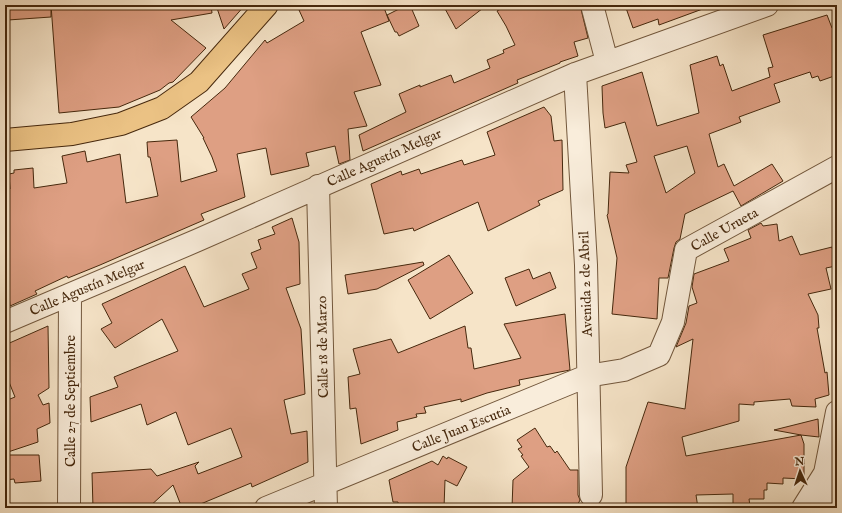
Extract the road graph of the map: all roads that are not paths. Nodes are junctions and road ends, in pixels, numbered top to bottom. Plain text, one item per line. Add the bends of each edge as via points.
1 (266, 5) edge
2 (592, 5) edge
3 (767, 5) edge
4 (607, 62) junction
5 (574, 74) junction
6 (5, 140) edge
7 (836, 173) edge
8 (318, 186) junction
9 (70, 295) junction
10 (5, 322) edge
11 (659, 355) joint
12 (588, 376) junction
13 (837, 412) edge
14 (825, 473) junction
15 (325, 484) junction
16 (591, 495) dead end
17 (70, 508) edge
18 (266, 508) edge
19 (326, 508) edge
20 (803, 508) edge
21 (826, 508) edge

1 - 6 main road via 198,82 162,108 121,124 72,134
2 - 4 street
3 - 4 street, Calle Agustín Melgar
4 - 5 street, Calle Agustín Melgar
5 - 8 street, Calle Agustín Melgar
5 - 12 street, Avenida 2 de Abril via 586,265
7 - 11 street, Calle Urueta via 686,250 673,322
8 - 9 street, Calle Agustín Melgar
8 - 15 street, Calle 18 de Marzo
9 - 10 street, Calle Agustín Melgar
9 - 17 street, Calle 27 de Septiembre
11 - 12 street, Calle Juan Escutia via 624,370
12 - 15 street, Calle Juan Escutia
12 - 16 street, Avenida 2 de Abril
13 - 14 street
14 - 20 street
14 - 21 street
15 - 18 street, Calle Juan Escutia
15 - 19 street, Calle 18 de Marzo

